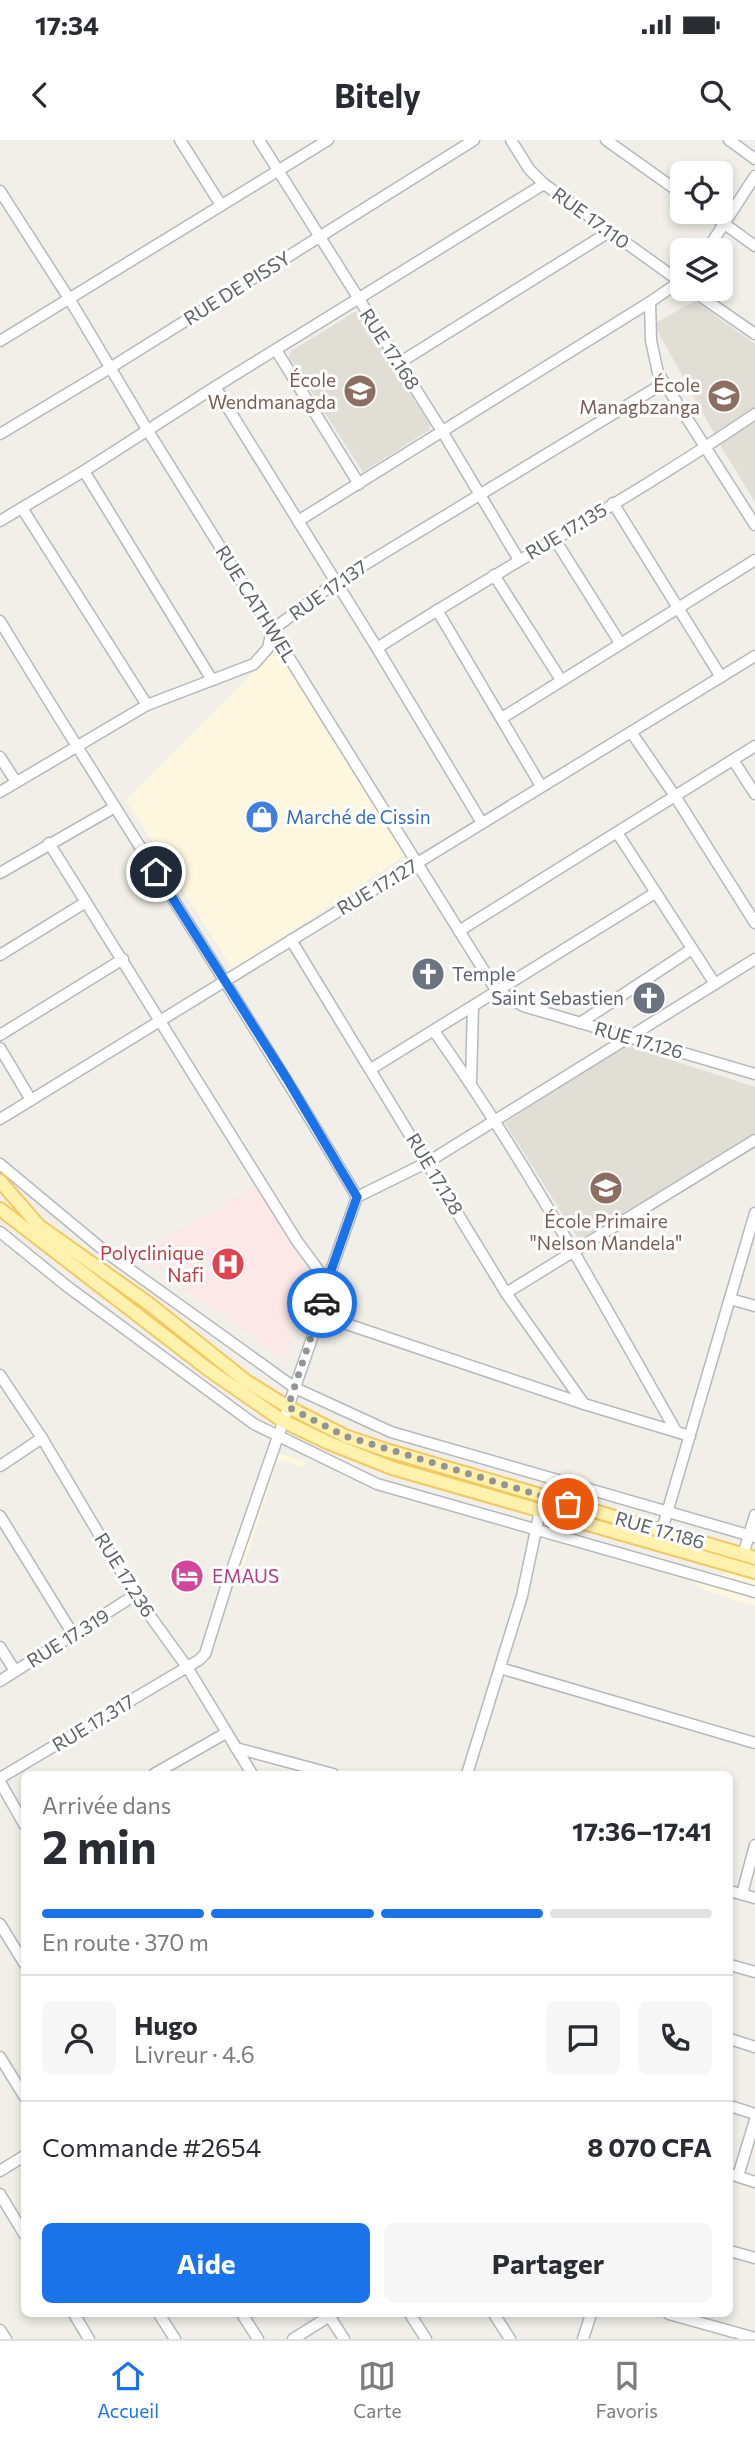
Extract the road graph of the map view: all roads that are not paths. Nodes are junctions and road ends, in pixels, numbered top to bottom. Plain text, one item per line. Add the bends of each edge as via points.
1 (180, 140) edge
2 (259, 140) edge
3 (328, 140) edge
4 (474, 140) edge
5 (511, 140) edge
6 (606, 140) edge
7 (729, 140) edge
8 (755, 159) edge
9 (278, 171) junction
10 (755, 176) edge
11 (544, 184) junction
12 (670, 185) edge
13 (0, 191) edge
14 (221, 205) junction
15 (733, 209) edge
16 (727, 224) edge
17 (608, 232) junction
18 (319, 237) junction
19 (755, 246) edge
20 (670, 273) edge
21 (670, 289) edge
22 (69, 300) junction
23 (358, 300) junction
24 (707, 301) edge
25 (650, 302) junction
26 (755, 334) edge
27 (0, 341) edge
28 (276, 350) junction
29 (399, 363) junction
30 (110, 369) junction
31 (664, 383) junction
32 (215, 387) junction
33 (755, 414) edge
34 (148, 430) junction
35 (442, 431) junction
36 (0, 434) edge
37 (706, 447) junction
38 (84, 471) junction
39 (359, 484) junction
40 (480, 494) junction
41 (613, 503) junction
42 (22, 508) junction
43 (0, 521) edge
44 (298, 522) junction
45 (755, 525) edge
46 (554, 538) junction
47 (519, 560) junction
48 (755, 560) edge
49 (494, 575) junction
50 (335, 582) junction
51 (678, 607) junction
52 (437, 610) junction
53 (0, 621) edge
54 (272, 630) junction
55 (620, 643) junction
56 (377, 648) junction
57 (755, 656) edge
58 (721, 677) junction
59 (212, 680) junction
60 (561, 680) junction
61 (147, 705) junction
62 (502, 718) junction
63 (631, 732) junction
64 (755, 746) edge
65 (76, 747) junction
66 (0, 757) edge
67 (733, 760) junction
68 (16, 782) junction
69 (541, 786) junction
70 (0, 792) edge
71 (755, 794) edge
72 (675, 796) junction
73 (115, 807) junction
74 (482, 823) junction
75 (618, 834) junction
76 (49, 844) junction
77 (417, 863) junction
78 (0, 873) edge
79 (655, 893) junction
80 (86, 902) junction
81 (755, 923) edge
82 (459, 931) junction
83 (291, 940) junction
84 (692, 949) junction
85 (0, 955) edge
86 (122, 959) junction
87 (755, 959) edge
88 (225, 981) junction
89 (715, 984) junction
90 (496, 990) junction
91 (523, 1006) joint
92 (474, 1007) junction
93 (161, 1019) junction
94 (580, 1023) junction
95 (434, 1031) junction
96 (0, 1035) edge
97 (629, 1036) junction
98 (0, 1048) edge
99 (371, 1069) junction
100 (755, 1074) edge
101 (471, 1082) junction
102 (31, 1100) junction
103 (0, 1119) edge
104 (494, 1120) junction
105 (755, 1140) edge
106 (428, 1162) junction
107 (0, 1164) edge
108 (0, 1181) edge
109 (357, 1197) junction
110 (0, 1209) edge
111 (755, 1213) edge
112 (0, 1232) edge
113 (753, 1232) edge
114 (574, 1252) junction
115 (327, 1282) junction
116 (506, 1293) junction
117 (730, 1299) junction
118 (755, 1306) edge
119 (320, 1315) junction
120 (1, 1380) edge
121 (295, 1388) junction
122 (584, 1405) junction
123 (288, 1407) junction
124 (284, 1420) junction
125 (676, 1431) junction
126 (690, 1436) junction
127 (278, 1437) junction
128 (42, 1438) junction
129 (0, 1466) edge
130 (540, 1510) junction
131 (667, 1513) junction
132 (755, 1515) edge
133 (0, 1516) edge
134 (535, 1528) junction
135 (662, 1530) junction
136 (752, 1536) edge
137 (749, 1556) edge
138 (755, 1572) edge
139 (755, 1592) edge
140 (135, 1595) junction
141 (74, 1636) junction
142 (0, 1647) edge
143 (187, 1667) junction
144 (500, 1668) junction
145 (15, 1671) junction
146 (0, 1681) edge
147 (226, 1733) junction
148 (755, 1744) edge
149 (236, 1748) junction
150 (164, 1771) edge
151 (250, 1771) edge
152 (322, 1771) edge
153 (468, 1771) edge
154 (0, 1780) edge
155 (21, 1818) edge
156 (755, 1845) edge
157 (733, 1892) edge
158 (742, 1894) junction
159 (755, 1898) edge
160 (0, 1924) edge
161 (21, 1958) edge
162 (733, 1966) edge
163 (755, 1972) edge
164 (733, 2040) edge
165 (755, 2046) edge
166 (0, 2057) edge
167 (21, 2091) edge
168 (733, 2107) edge
169 (755, 2113) edge
170 (755, 2120) edge
171 (21, 2157) edge
172 (0, 2171) edge
173 (734, 2175) edge
174 (755, 2182) edge
175 (0, 2194) edge
176 (21, 2229) edge
177 (733, 2251) edge
178 (755, 2258) edge
179 (76, 2317) edge
180 (161, 2317) edge
181 (244, 2317) edge
182 (326, 2317) edge
183 (332, 2317) edge
184 (412, 2317) edge
185 (496, 2317) edge
186 (590, 2317) edge
187 (680, 2317) edge
188 (0, 2330) edge
189 (755, 2338) edge
190 (6, 2339) edge
191 (89, 2339) edge
192 (175, 2339) edge
193 (258, 2339) edge
194 (293, 2339) edge
195 (344, 2339) edge
196 (426, 2339) edge
197 (510, 2339) edge
198 (583, 2339) edge

1 - 14 street
2 - 9 street, RUE 17.168
3 - 9 street
4 - 18 street, RUE DE PISSY
5 - 11 street, RUE 17.110
6 - 12 street
7 - 8 street
9 - 14 street
9 - 18 street, RUE 17.168
10 - 15 street
11 - 17 street, RUE 17.110
11 - 23 street
13 - 22 street, RUE CATHWEL
14 - 22 street
16 - 19 street
17 - 20 street, RUE 17.110
17 - 29 street
18 - 23 street, RUE 17.168
18 - 30 street, RUE DE PISSY
21 - 25 street
22 - 27 street
22 - 30 street, RUE CATHWEL
23 - 28 street
23 - 29 street, RUE 17.168
24 - 26 street
25 - 31 street via 654,362
25 - 35 street
28 - 32 street
28 - 39 street
29 - 35 street, RUE 17.168
30 - 34 street, RUE CATHWEL
30 - 36 street, RUE DE PISSY
31 - 37 street
31 - 40 street, RUE 17.137
32 - 34 street
32 - 44 street
33 - 37 street, RUE 17.135
34 - 38 street
34 - 54 street, RUE CATHWEL
35 - 39 street
35 - 40 street, RUE 17.168
37 - 41 street, RUE 17.135
37 - 45 street
38 - 42 street
38 - 59 street
39 - 44 street
40 - 47 street, RUE 17.168
40 - 50 street, RUE 17.137
41 - 46 street, RUE 17.135
41 - 51 street
42 - 43 street
42 - 61 street
44 - 50 street
46 - 47 street, RUE 17.135
46 - 55 street
47 - 49 street, RUE 17.135
48 - 51 street
49 - 52 street, RUE 17.135
49 - 60 street
50 - 54 street, RUE 17.137
50 - 56 street
51 - 55 street
51 - 58 street
52 - 56 street, RUE 17.135
52 - 62 street
53 - 65 street
54 - 59 street, RUE 17.137 via 268,649 254,664
54 - 77 street, RUE CATHWEL
55 - 60 street
56 - 74 street
57 - 58 street, RUE 17.127
58 - 63 street, RUE 17.127
59 - 61 street, RUE 17.137
60 - 62 street
61 - 65 street, RUE 17.137
62 - 69 street
63 - 69 street, RUE 17.127
63 - 72 street
64 - 67 street
65 - 68 street, RUE 17.137
65 - 73 street
66 - 68 street
67 - 71 street
67 - 72 street
68 - 70 street, RUE 17.137
69 - 74 street, RUE 17.127
72 - 75 street
72 - 81 street
73 - 76 street
73 - 88 street
74 - 77 street, RUE 17.127
75 - 79 street
75 - 82 street
76 - 78 street
76 - 80 street
77 - 82 street, RUE CATHWEL
77 - 83 street, RUE 17.127
79 - 84 street
79 - 90 street
80 - 85 street
80 - 86 street
82 - 90 street, RUE CATHWEL
83 - 88 street, RUE 17.127
83 - 99 street, RUE 17.128
84 - 89 street
84 - 94 street
86 - 93 street
86 - 96 street
87 - 89 street
88 - 93 street, RUE 17.127
88 - 109 street
89 - 97 street
90 - 91 street, RUE CATHWEL
90 - 92 street
91 - 94 street, RUE 17.126
92 - 95 street
92 - 101 street
93 - 102 street, RUE 17.127
93 - 115 street
94 - 97 street, RUE 17.126
95 - 99 street
95 - 101 street
97 - 100 street, RUE 17.126
97 - 104 street
98 - 102 street
99 - 106 street, RUE 17.128
101 - 104 street
102 - 103 street, RUE 17.127
104 - 106 street
104 - 114 street
105 - 114 street
106 - 109 street
106 - 116 street, RUE 17.128
107 - 121 street via 107,1254
108 - 123 main road, RUE 17.186 via 39,1226 148,1303 246,1381
109 - 115 street, RUE 17.317
110 - 124 main road via 209,1370
111 - 113 street
112 - 127 street via 68,1287
113 - 117 street
114 - 116 street
114 - 125 street
115 - 119 street, RUE 17.317
116 - 122 street, RUE 17.128
117 - 118 street
117 - 126 street
119 - 121 street, RUE 17.317
119 - 122 street
120 - 128 street, RUE 17.236
121 - 123 street, RUE 17.317
121 - 131 street via 391,1432
122 - 125 street
123 - 124 street, RUE 17.317
123 - 135 main road, RUE 17.186 via 345,1436 386,1450
124 - 127 street, RUE 17.317
124 - 130 main road via 392,1468
125 - 126 street
126 - 131 street
127 - 134 street via 377,1484
127 - 143 street, RUE 17.317 via 210,1643 205,1654
128 - 129 street
128 - 140 street, RUE 17.236
130 - 134 street
130 - 138 main road
131 - 135 street
131 - 136 street
132 - 136 street
133 - 141 street
134 - 139 street
134 - 144 street via 523,1596
135 - 137 main road, RUE 17.186
136 - 137 street
140 - 141 street, RUE 17.319
140 - 143 street, RUE 17.236
141 - 145 street, RUE 17.319
142 - 145 street
143 - 147 street, RUE 17.236
143 - 154 street, RUE 17.317
144 - 148 street
144 - 153 street
145 - 146 street, RUE 17.319
147 - 149 street, RUE 17.236
147 - 150 street
149 - 151 street, RUE 17.236
149 - 152 street
154 - 155 street
156 - 158 street
157 - 158 street
158 - 159 street
160 - 161 street
162 - 163 street
164 - 165 street
166 - 167 street
168 - 169 street
170 - 173 street
171 - 172 street
173 - 174 street
175 - 176 street
177 - 178 street
179 - 191 street
180 - 192 street
181 - 193 street
182 - 194 street
183 - 195 street
184 - 196 street
185 - 197 street
186 - 198 street
187 - 189 street
188 - 190 street

